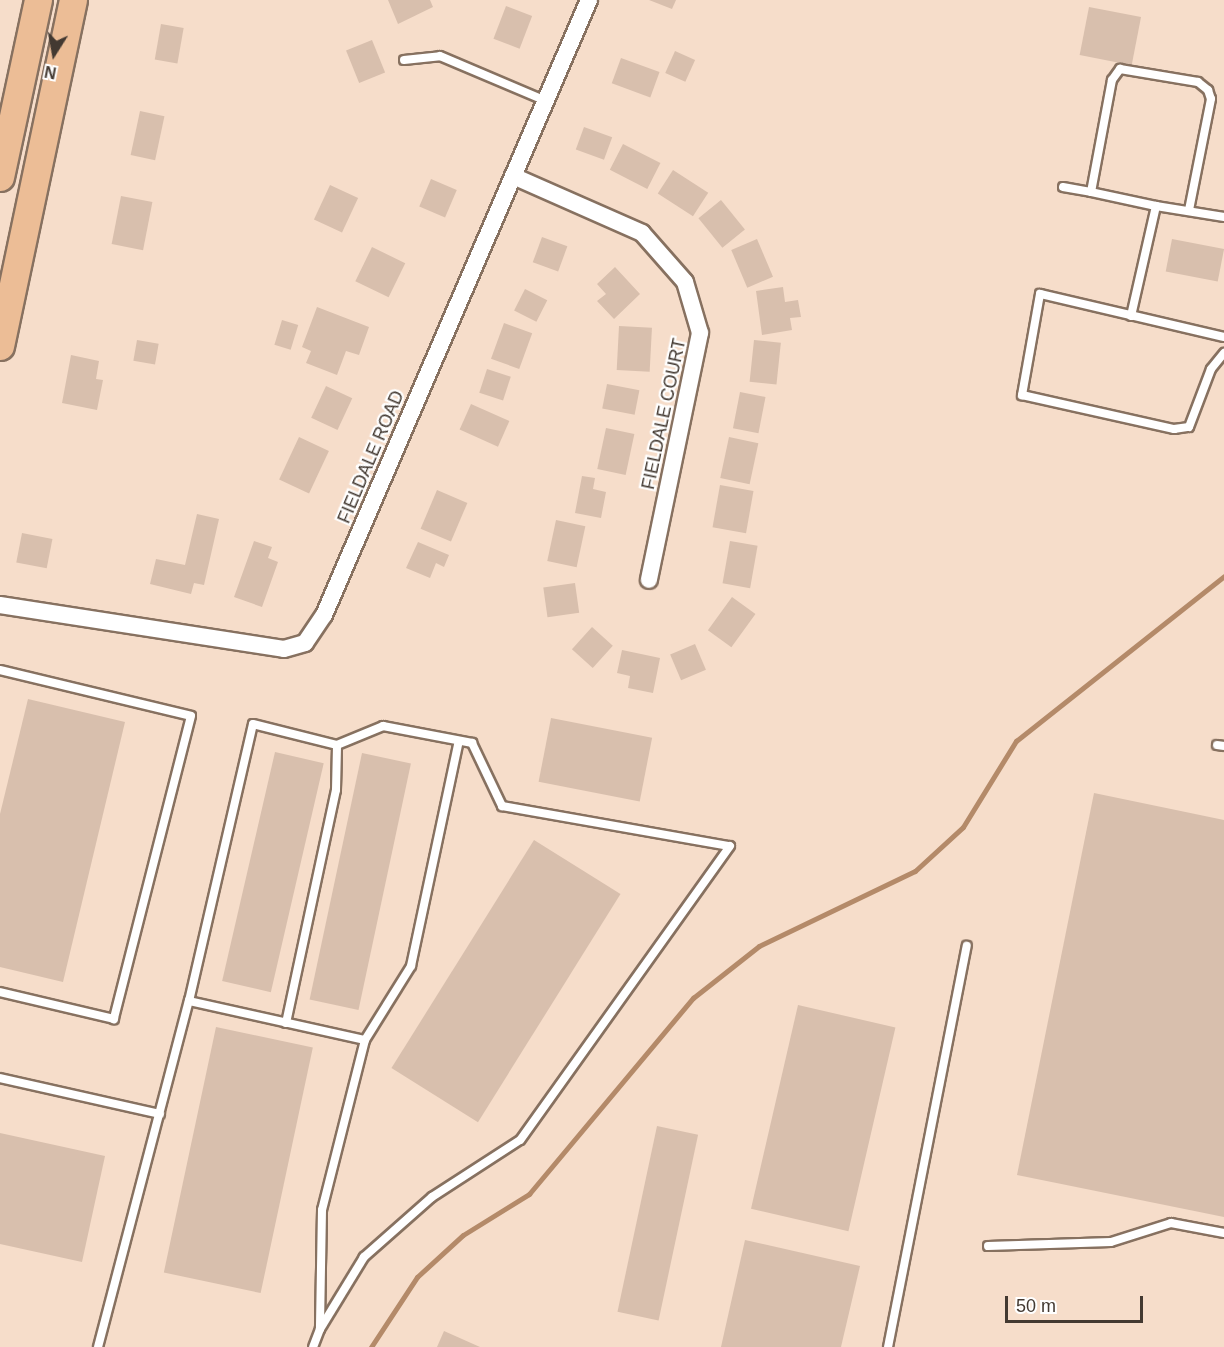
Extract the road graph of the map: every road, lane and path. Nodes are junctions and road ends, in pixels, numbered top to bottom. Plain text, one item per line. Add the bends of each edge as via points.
1 (38, 0) edge
2 (74, 0) edge
3 (589, 0) edge
4 (404, 60) dead end
5 (546, 101) junction
6 (513, 176) junction
7 (0, 177) edge
8 (1063, 187) dead end
9 (1091, 192) junction
10 (1156, 206) junction
11 (1189, 210) junction
12 (1224, 217) edge
13 (1131, 315) junction
14 (1, 333) edge
15 (1224, 337) edge
16 (1224, 353) edge
17 (649, 580) dead end
18 (0, 605) edge
19 (0, 670) edge
20 (459, 741) junction
21 (337, 745) junction
22 (967, 946) dead end
23 (0, 992) edge
24 (189, 1001) junction
25 (286, 1023) junction
26 (365, 1040) junction
27 (0, 1078) edge
28 (159, 1113) junction
29 (1224, 1233) edge
30 (988, 1246) dead end
31 (320, 1329) junction
32 (98, 1347) edge
33 (312, 1347) edge
34 (888, 1347) edge

1 - 7 main road
2 - 14 main road
3 - 5 street, FIELDALE ROAD
4 - 5 lane via 440,56
5 - 6 street, FIELDALE ROAD
6 - 17 street, FIELDALE COURT via 642,233 685,282 700,333
6 - 18 street, FIELDALE ROAD via 324,615 305,643 284,650
8 - 9 lane
9 - 10 lane
9 - 11 lane via 1112,80 1129,68 1198,82 1208,90 1211,99
10 - 11 lane
10 - 13 lane
11 - 12 lane
13 - 15 lane
13 - 16 lane via 1040,294 1022,395 1174,429 1189,427 1211,369
19 - 23 lane via 191,716 114,1020
20 - 21 lane via 383,726
20 - 26 lane via 411,966
20 - 31 lane via 472,743 502,807 730,846 520,1140 432,1197 364,1257
21 - 24 lane via 253,724
21 - 25 lane via 336,790
22 - 34 lane
24 - 25 lane
24 - 28 lane
25 - 26 lane
26 - 31 lane via 322,1209
27 - 28 lane
28 - 32 lane
29 - 30 lane via 1171,1222 1111,1242
31 - 33 lane

